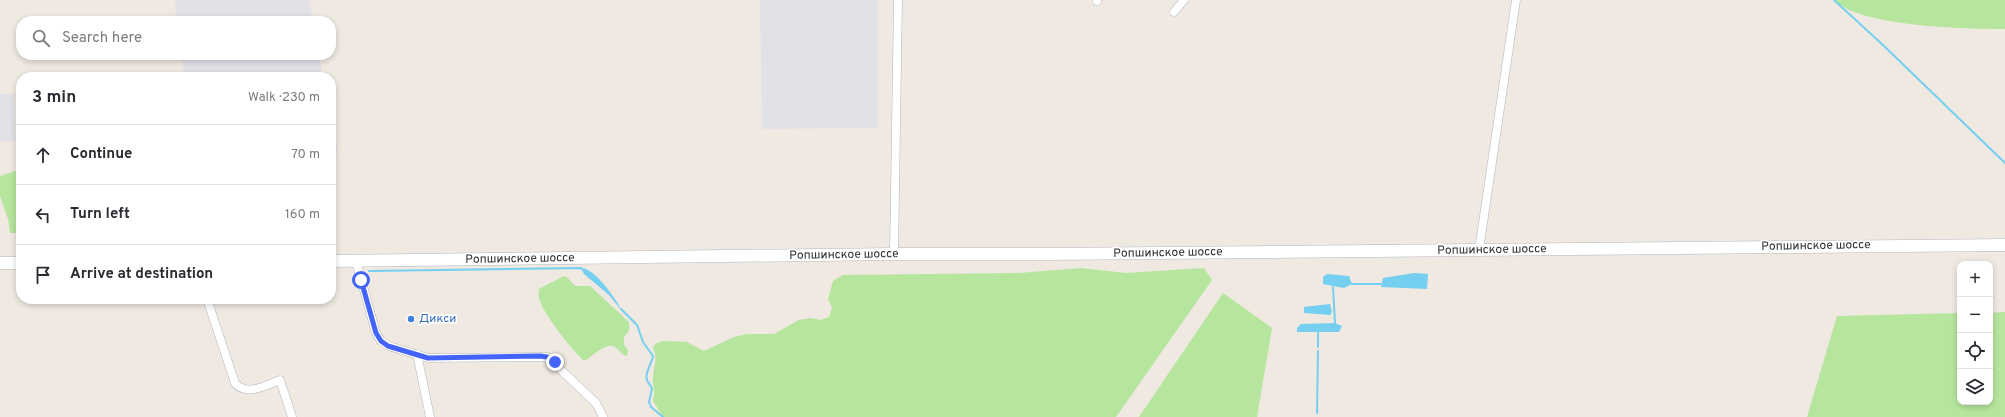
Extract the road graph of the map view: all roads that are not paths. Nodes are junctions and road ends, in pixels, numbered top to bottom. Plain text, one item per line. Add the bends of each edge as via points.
1 (898, 0) edge
2 (1184, 0) edge
3 (1516, 0) edge
4 (1174, 12) dead end
5 (2005, 245) edge
6 (1479, 250) junction
7 (894, 254) junction
8 (336, 261) edge
9 (356, 261) junction
10 (0, 263) edge
11 (16, 263) edge
12 (209, 304) edge
13 (417, 354) junction
14 (292, 417) edge
15 (430, 417) edge
16 (603, 417) edge

1 - 7 street
2 - 4 street
3 - 6 street
5 - 6 main road, Ропшинское шоссе
6 - 7 main road, Ропшинское шоссе
7 - 9 main road, Ропшинское шоссе
8 - 9 main road, Ропшинское шоссе
9 - 13 street via 376,333 381,341 388,346
10 - 11 main road
12 - 14 street via 234,383 239,388 250,391 280,380
13 - 15 street
13 - 16 street via 428,358 547,357 596,403

